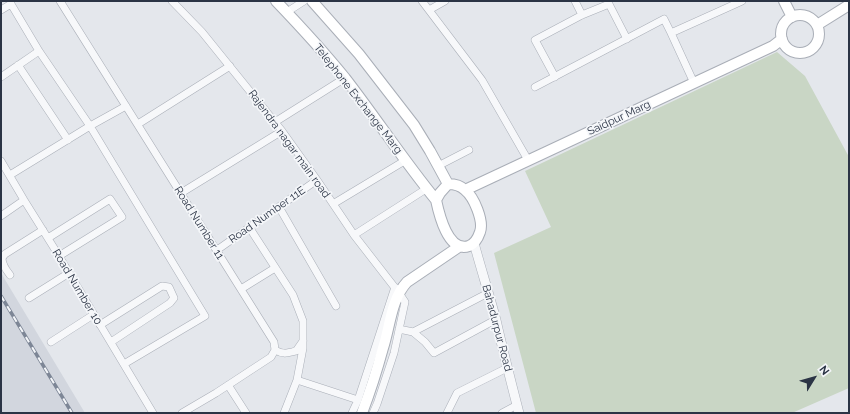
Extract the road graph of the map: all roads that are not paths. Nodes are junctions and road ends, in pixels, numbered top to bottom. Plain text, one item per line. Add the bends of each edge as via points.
1 (60, 1) edge
2 (172, 1) edge
3 (276, 1) edge
4 (304, 1) edge
5 (312, 1) edge
6 (422, 1) edge
7 (446, 1) edge
8 (575, 1) edge
9 (742, 1) edge
10 (784, 1) edge
11 (611, 2) edge
12 (849, 5) edge
13 (1, 10) edge
14 (429, 10) junction
15 (287, 12) junction
16 (582, 15) junction
17 (792, 17) junction
18 (817, 25) junction
19 (671, 33) junction
20 (627, 38) junction
21 (785, 43) junction
22 (39, 51) junction
23 (18, 65) junction
24 (230, 66) junction
25 (1, 76) edge
26 (555, 77) junction
27 (345, 78) junction
28 (694, 83) junction
29 (535, 87) dead end
30 (126, 106) junction
31 (275, 122) junction
32 (138, 124) junction
33 (90, 126) junction
34 (282, 131) junction
35 (68, 140) junction
36 (469, 150) dead end
37 (406, 160) junction
38 (528, 160) junction
39 (1, 161) edge
40 (438, 166) junction
41 (5, 172) edge
42 (317, 180) junction
43 (448, 184) junction
44 (426, 189) junction
45 (465, 190) junction
46 (181, 193) junction
47 (24, 200) junction
48 (436, 200) junction
49 (333, 204) junction
50 (278, 207) junction
51 (1, 216) edge
52 (249, 227) junction
53 (43, 230) junction
54 (354, 235) junction
55 (448, 236) junction
56 (48, 238) junction
57 (474, 243) junction
58 (460, 246) junction
59 (216, 250) junction
60 (59, 256) junction
61 (445, 256) junction
62 (276, 268) junction
63 (69, 273) junction
64 (10, 275) dead end
65 (241, 289) junction
66 (397, 292) junction
67 (488, 293) junction
68 (29, 298) dead end
69 (336, 306) dead end
70 (93, 314) junction
71 (495, 320) junction
72 (100, 324) junction
73 (400, 329) junction
74 (413, 332) junction
75 (303, 341) junction
76 (51, 342) dead end
77 (111, 342) junction
78 (275, 350) junction
79 (124, 364) junction
80 (507, 368) junction
81 (297, 380) junction
82 (228, 385) junction
83 (358, 400) junction
84 (518, 409) edge
85 (153, 413) edge
86 (182, 413) edge
87 (246, 413) edge
88 (284, 413) edge
89 (352, 413) edge
90 (362, 413) edge
91 (374, 413) edge
92 (447, 413) edge
93 (502, 413) edge

1 - 30 street, Road Number 11
2 - 24 street, Rajendra nagar main road
3 - 15 main road, Telephone Exchange Marg
4 - 15 street
5 - 40 main road via 359,54 405,114
6 - 14 street
7 - 14 street
8 - 16 street
9 - 19 street
10 - 17 main road
11 - 16 street
11 - 20 street
12 - 18 main road
13 - 22 street via 11,4
14 - 38 street via 482,80
15 - 27 main road, Telephone Exchange Marg
16 - 26 street via 535,40
17 - 18 main road via 802,15
17 - 21 main road via 782,27 781,34
18 - 21 main road via 818,40 808,51 799,53 789,50
19 - 20 street via 664,19
19 - 28 street
20 - 26 street
21 - 28 main road, Saidpur Marg via 773,46
22 - 23 street
22 - 33 street
23 - 25 street
23 - 35 street
24 - 31 street, Rajendra nagar main road
24 - 32 street
26 - 29 street
27 - 31 street
27 - 37 main road, Telephone Exchange Marg
28 - 38 main road, Saidpur Marg
30 - 32 street, Road Number 11
30 - 33 street
31 - 34 street, Rajendra nagar main road
32 - 46 street, Road Number 11
33 - 35 street
33 - 79 street via 206,316
34 - 42 street, Rajendra nagar main road
34 - 46 street
35 - 41 street
36 - 40 street
37 - 44 main road, Telephone Exchange Marg
37 - 49 street
38 - 45 main road, Saidpur Marg
39 - 41 street, Road Number 10
40 - 43 main road
41 - 47 street, Road Number 10
42 - 49 street, Rajendra nagar main road
42 - 50 street, Road Number 11E
43 - 45 main road via 455,184
43 - 48 main road
44 - 48 main road, Telephone Exchange Marg
44 - 54 street
45 - 57 main road via 471,197 480,221 481,231
46 - 59 street, Road Number 11
47 - 51 street
47 - 53 street, Road Number 10
48 - 55 main road
49 - 54 street, Rajendra nagar main road
50 - 52 street, Road Number 11E
50 - 69 street
52 - 59 street, Road Number 11E
52 - 62 street
53 - 56 street, Road Number 10
53 - 64 street via 2,258
54 - 66 street, Rajendra nagar main road
55 - 58 main road
55 - 61 main road
56 - 60 street, Road Number 10
56 - 60 street via 110,199 122,217
57 - 58 main road
57 - 67 street, Bahadurpur Road
58 - 61 main road
59 - 65 street, Road Number 11
60 - 63 street, Road Number 10
61 - 66 main road
62 - 65 street
62 - 75 street via 293,295 304,320
63 - 68 street
63 - 70 street, Road Number 10
65 - 78 street, Road Number 11 via 274,342
66 - 73 street via 405,302
66 - 83 street
66 - 90 main road via 383,348
67 - 71 street, Bahadurpur Road
67 - 74 street
70 - 72 street, Road Number 10
70 - 76 street
71 - 74 street via 434,353
71 - 80 street, Bahadurpur Road
72 - 77 street, Road Number 10
72 - 77 street via 162,286 169,287 174,298 170,303
73 - 74 street
73 - 91 street
75 - 78 street via 296,351 281,353
75 - 81 street
77 - 79 street, Road Number 10
78 - 82 street via 271,357
79 - 85 street, Road Number 10
80 - 84 street, Bahadurpur Road
80 - 92 street via 457,393
81 - 83 street
81 - 88 street
82 - 86 street
82 - 87 street
83 - 89 street
84 - 93 street

